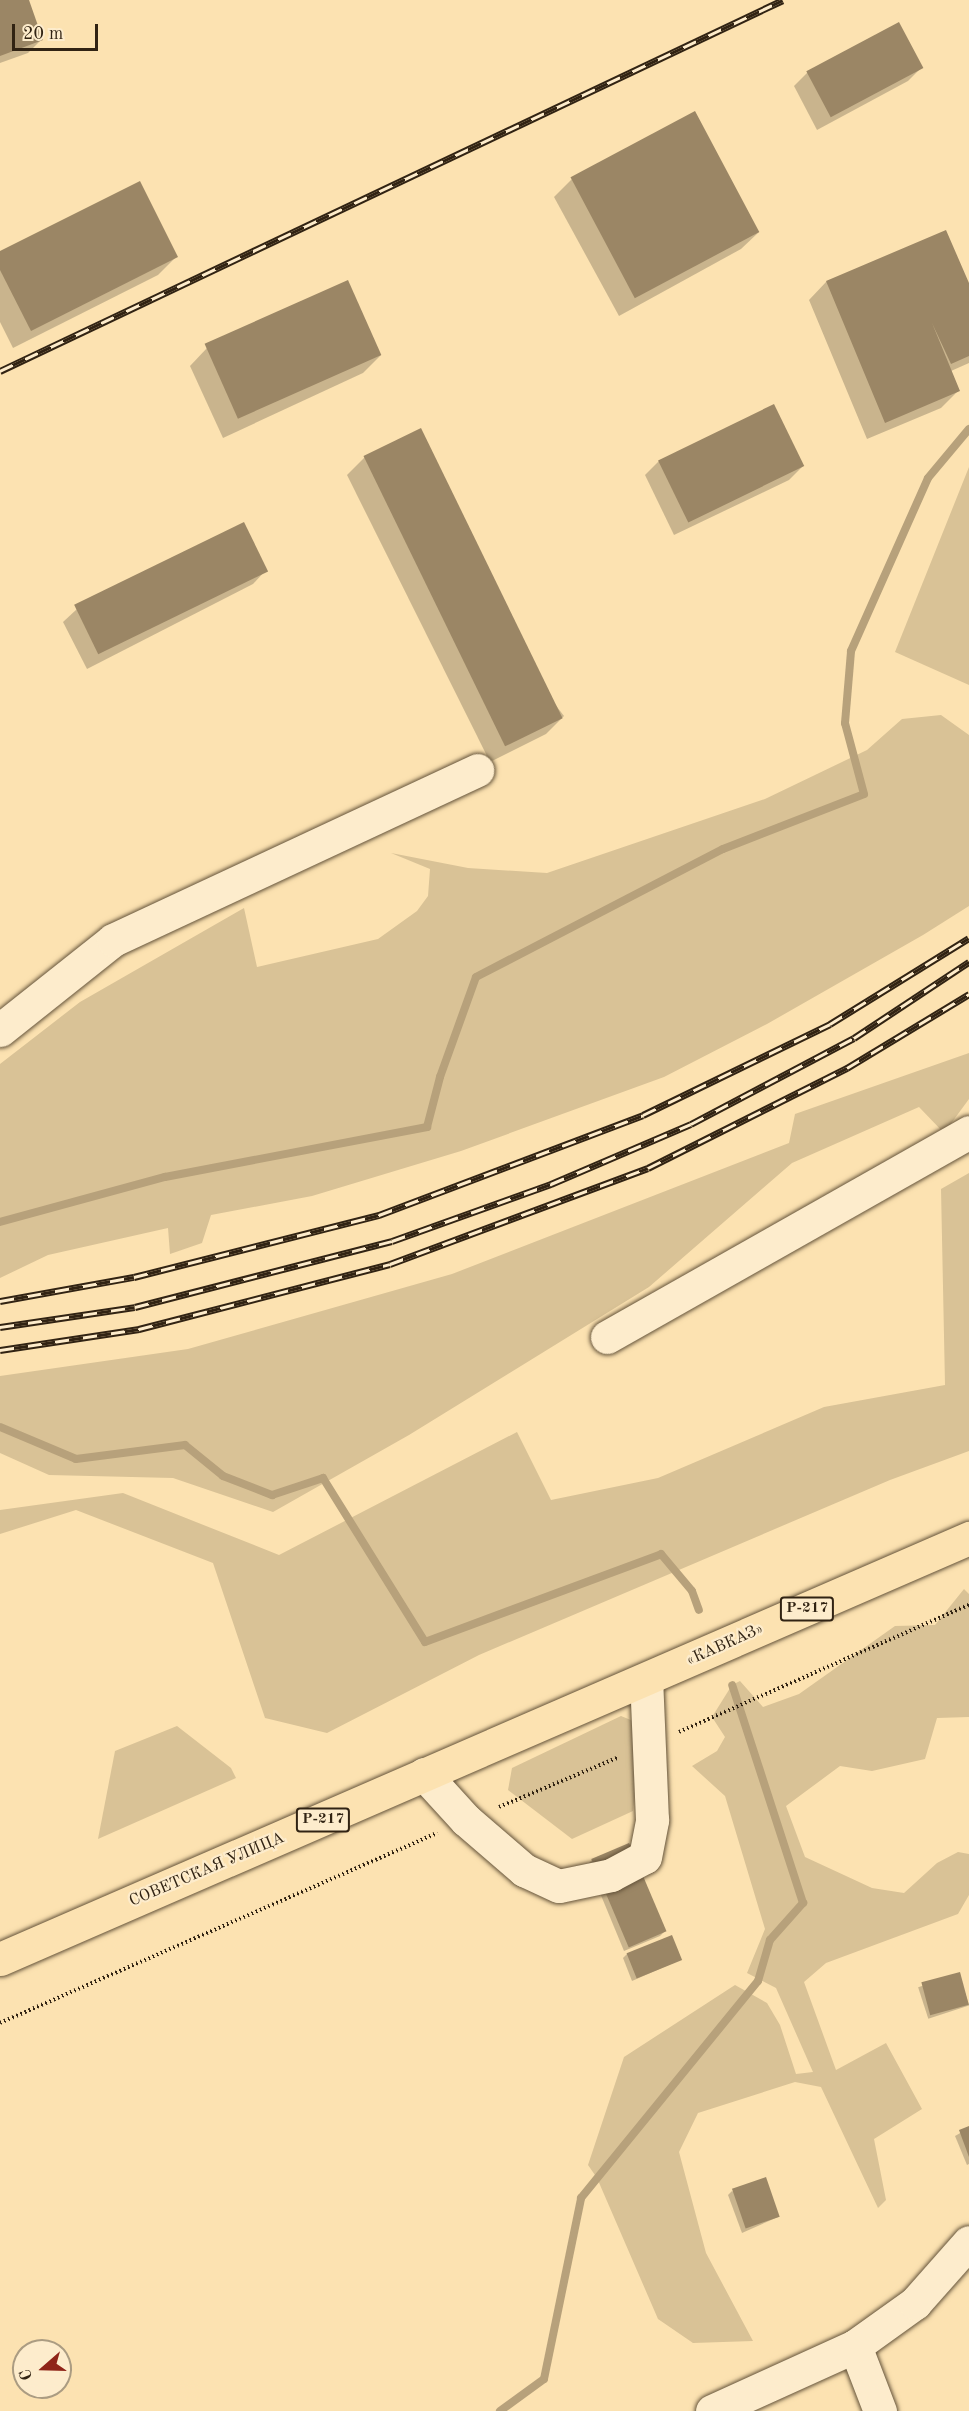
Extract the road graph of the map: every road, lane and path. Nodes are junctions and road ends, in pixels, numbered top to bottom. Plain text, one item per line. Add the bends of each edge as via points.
1 (477, 770) dead end
2 (0, 1030) edge
3 (969, 1132) edge
4 (607, 1337) dead end
5 (969, 1538) edge
6 (646, 1679) junction
7 (424, 1774) junction
8 (0, 1959) edge
9 (969, 2242) edge
10 (855, 2346) junction
11 (712, 2411) edge
12 (880, 2411) edge

1 - 2 street via 113,940
3 - 4 street
5 - 6 highway, «КАВКАЗ» / Р-217
6 - 7 highway, СОВЕТСКАЯ УЛИЦА / Р-217
6 - 7 street via 652,1820 645,1857 610,1875 559,1886 524,1870 466,1820
7 - 8 highway, СОВЕТСКАЯ УЛИЦА / Р-217
9 - 10 street via 915,2302
10 - 11 street
10 - 12 street

